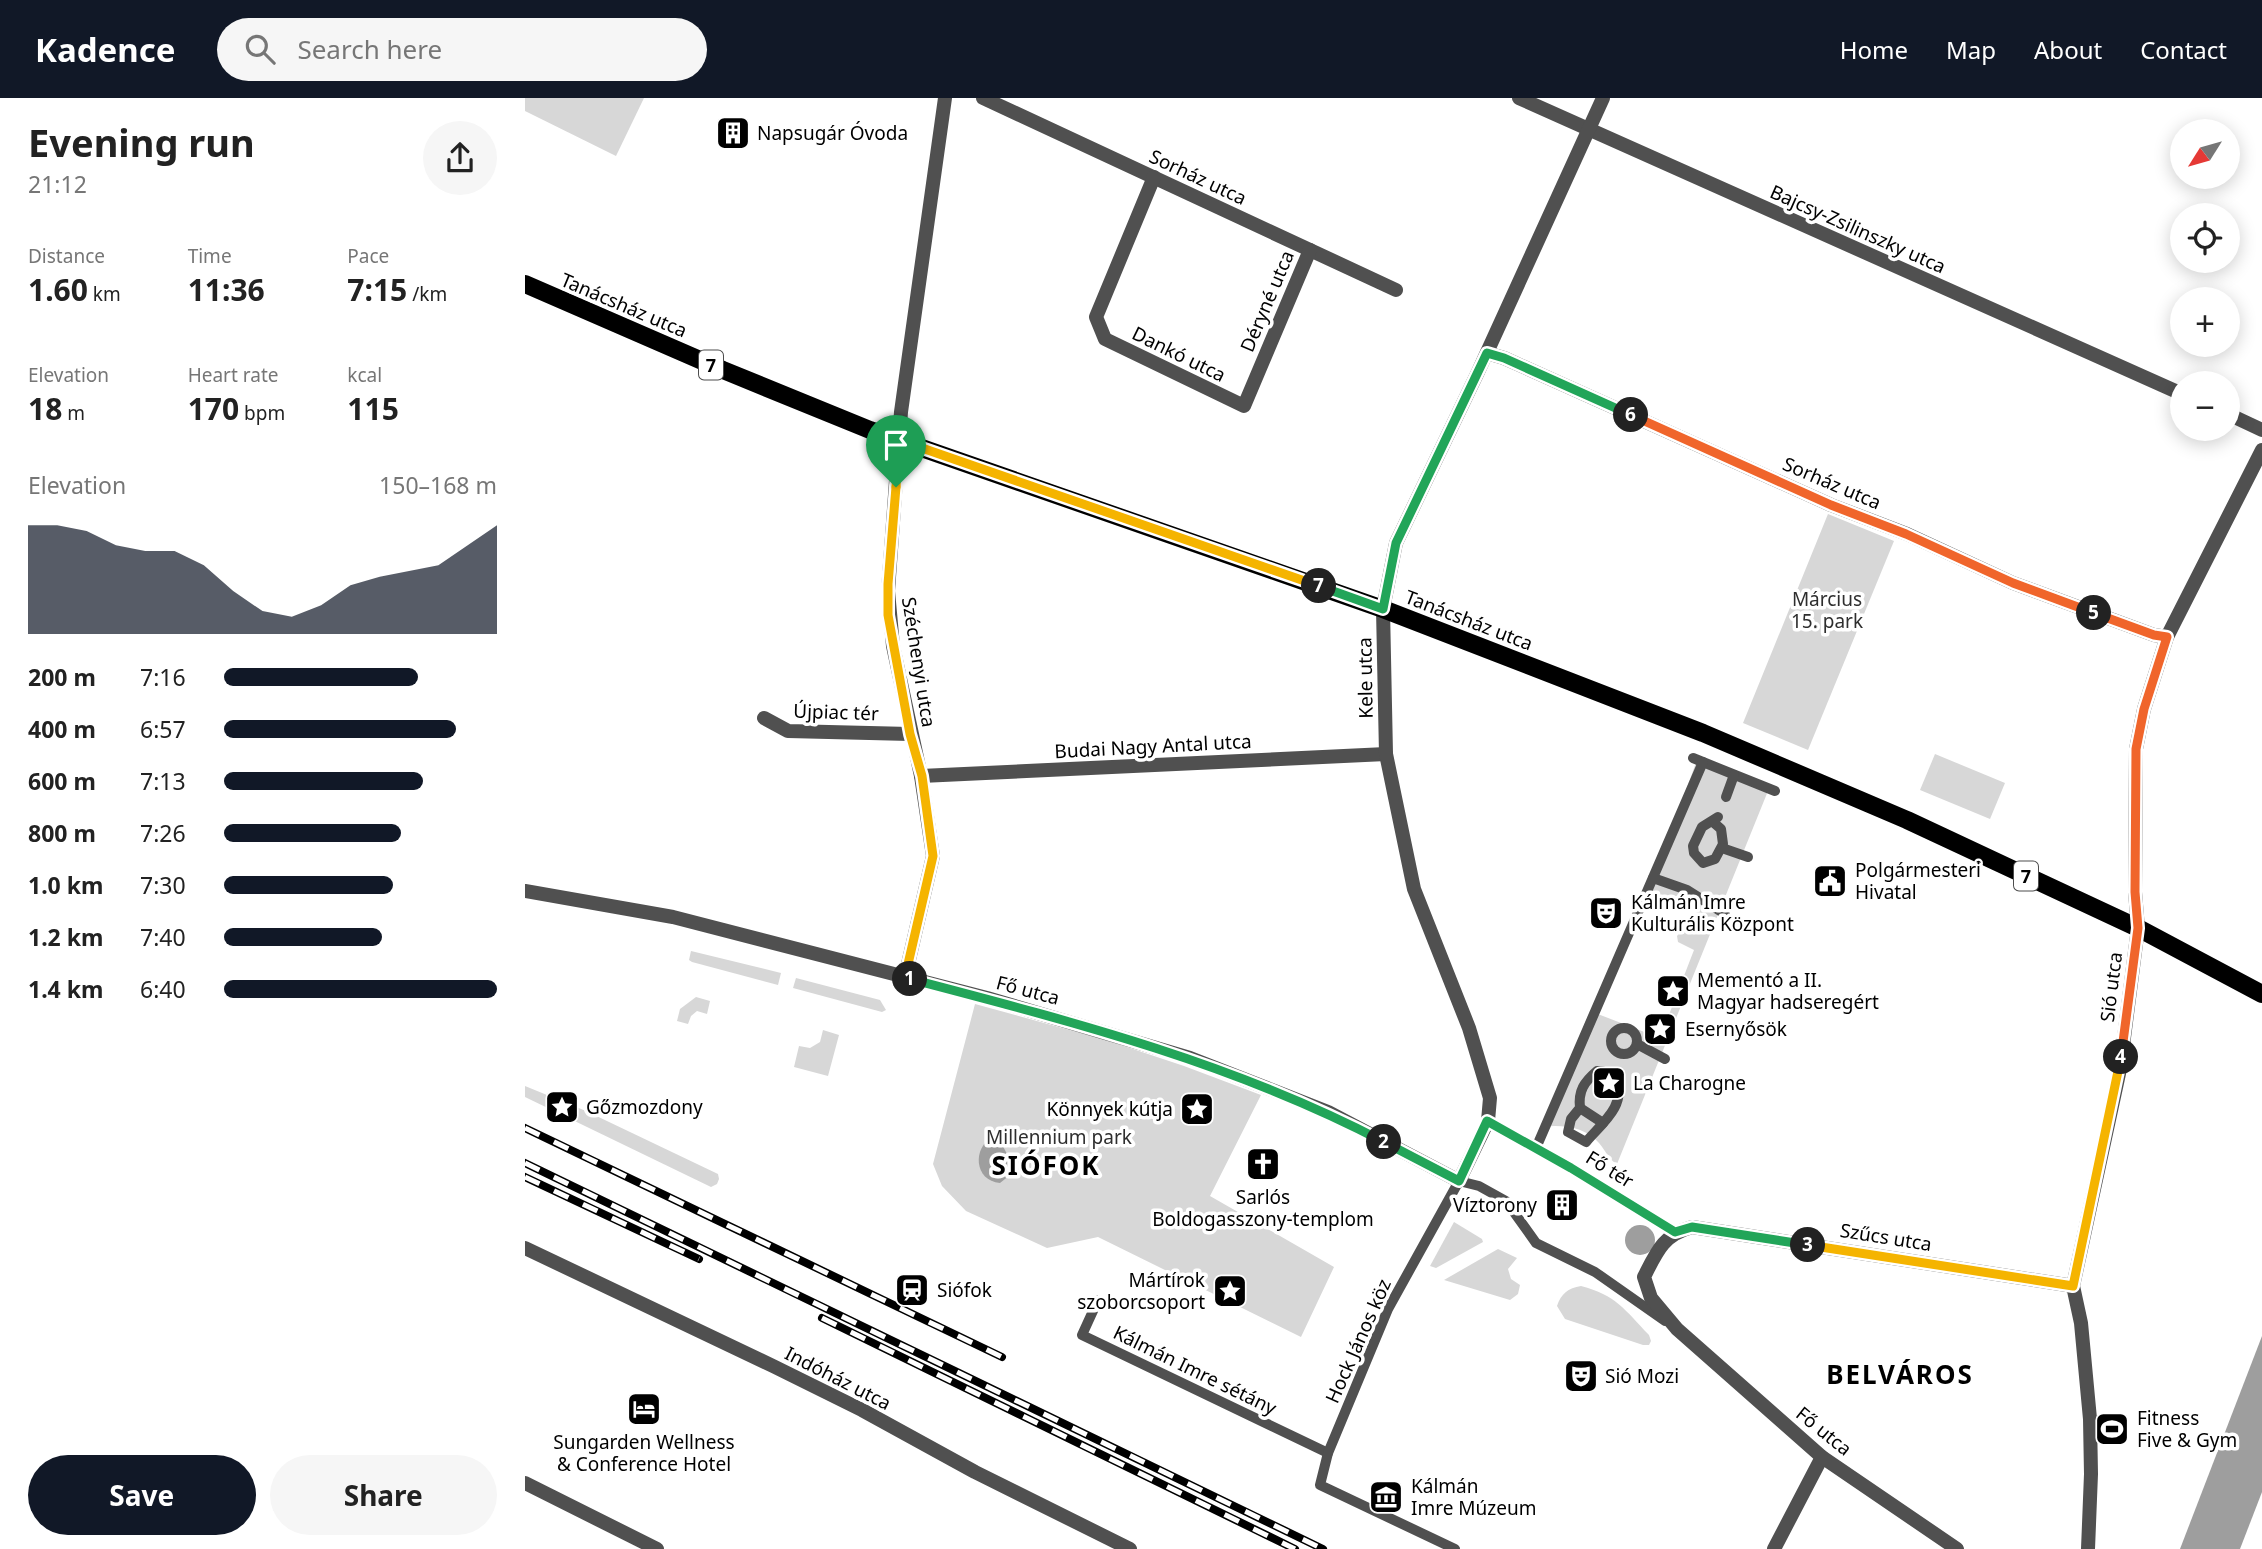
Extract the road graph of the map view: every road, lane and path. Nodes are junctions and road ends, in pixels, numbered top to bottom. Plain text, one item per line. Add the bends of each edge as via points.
1 (945, 98) edge
2 (983, 98) edge
3 (1519, 98) edge
4 (1603, 98) edge
5 (1589, 130) junction
6 (1154, 177) junction
7 (1310, 250) junction
8 (525, 284) edge
9 (1396, 290) dead end
10 (1487, 353) junction
11 (2170, 389) edge
12 (1244, 406) joint
13 (2240, 420) edge
14 (2262, 430) edge
15 (899, 440) junction
16 (2262, 450) edge
17 (1383, 609) junction
18 (2167, 637) junction
19 (764, 718) dead end
20 (910, 734) junction
21 (1386, 754) junction
22 (1734, 775) junction
23 (922, 776) junction
24 (1775, 791) dead end
25 (1726, 797) dead end
26 (1675, 829) junction
27 (1697, 837) junction
28 (1722, 848) junction
29 (1748, 857) dead end
30 (1653, 878) junction
31 (525, 891) edge
32 (1725, 914) dead end
33 (2138, 928) junction
34 (905, 977) junction
35 (2262, 995) edge
36 (1587, 1032) junction
37 (1611, 1037) junction
38 (1637, 1044) junction
39 (1665, 1059) dead end
40 (1571, 1068) junction
41 (1590, 1077) junction
42 (1580, 1108) junction
43 (1487, 1121) junction
44 (1603, 1123) junction
45 (1537, 1148) junction
46 (1459, 1181) junction
47 (1675, 1232) junction
48 (525, 1248) edge
49 (2073, 1286) junction
50 (1098, 1300) dead end
51 (1677, 1329) junction
52 (1328, 1453) junction
53 (1822, 1457) junction
54 (525, 1483) edge
55 (657, 1549) edge
56 (1130, 1549) edge
57 (1455, 1549) edge
58 (1775, 1549) edge
59 (1957, 1549) edge
60 (2088, 1549) edge

1 - 15 street, Széchenyi utca
2 - 6 street, Sorház utca
3 - 5 street, Bajcsy-Zsilinszky utca
4 - 5 street, Kele utca
5 - 10 street, Kele utca
5 - 11 street, Bajcsy-Zsilinszky utca
6 - 7 street, Sorház utca
6 - 12 street, Dankó utca via 1096,317 1105,339
7 - 9 street, Sorház utca
7 - 12 street, Déryné utca
8 - 15 main road, Tanácsház utca / 7
10 - 17 street, Kele utca via 1396,543
10 - 18 street, Sorház utca via 2013,583
13 - 14 street
15 - 17 main road, Tanácsház utca / 7
15 - 20 street, Széchenyi utca via 888,615
16 - 18 street, Sió utca
17 - 21 street, Kele utca
17 - 33 main road, Tanácsház utca / 7 via 1785,767
18 - 33 street, Sió utca via 2136,749
19 - 20 street, Újpiac tér via 788,731
20 - 23 street, Széchenyi utca
21 - 23 street, Budai Nagy Antal utca
21 - 43 street, Kele utca via 1414,889 1469,1028 1490,1098
22 - 24 street
22 - 25 street
22 - 26 street via 1698,760
23 - 34 street, Széchenyi utca via 933,856
26 - 27 street
26 - 30 street
27 - 28 street via 1694,853 1703,863 1715,859
27 - 28 street via 1706,822 1715,819 1723,835
28 - 29 street
30 - 32 street via 1687,890
30 - 36 street
31 - 34 street, Fő utca via 673,917
33 - 35 main road, Tanácsház utca / 7
33 - 49 street, Sió utca via 2120,1069
34 - 46 street, Fő utca via 1189,1058 1328,1112
36 - 37 street
36 - 40 street
37 - 38 street via 1617,1029 1628,1028 1636,1035
37 - 38 street via 1612,1046 1622,1054 1633,1051
38 - 39 street
40 - 41 street
40 - 45 street
41 - 42 street via 1581,1091
41 - 44 street via 1605,1071 1617,1083 1618,1098
42 - 44 street
42 - 44 street via 1568,1132 1586,1142
43 - 45 street, Fő tér
43 - 46 street
45 - 47 street, Fő tér
46 - 51 street via 1506,1201 1537,1243 1595,1272
46 - 52 street, Hock János köz via 1388,1309
47 - 49 street, Szűcs utca via 1692,1227
47 - 51 street via 1658,1248 1644,1277 1651,1298
48 - 56 street, Indóház utca via 862,1410
49 - 60 street, Sió utca via 2090,1419
50 - 52 street, Kálmán Imre sétány via 1082,1335
51 - 53 street, Fő utca
52 - 57 street, Hock János köz via 1320,1485
53 - 58 street
53 - 59 street, Fő utca
54 - 55 street

